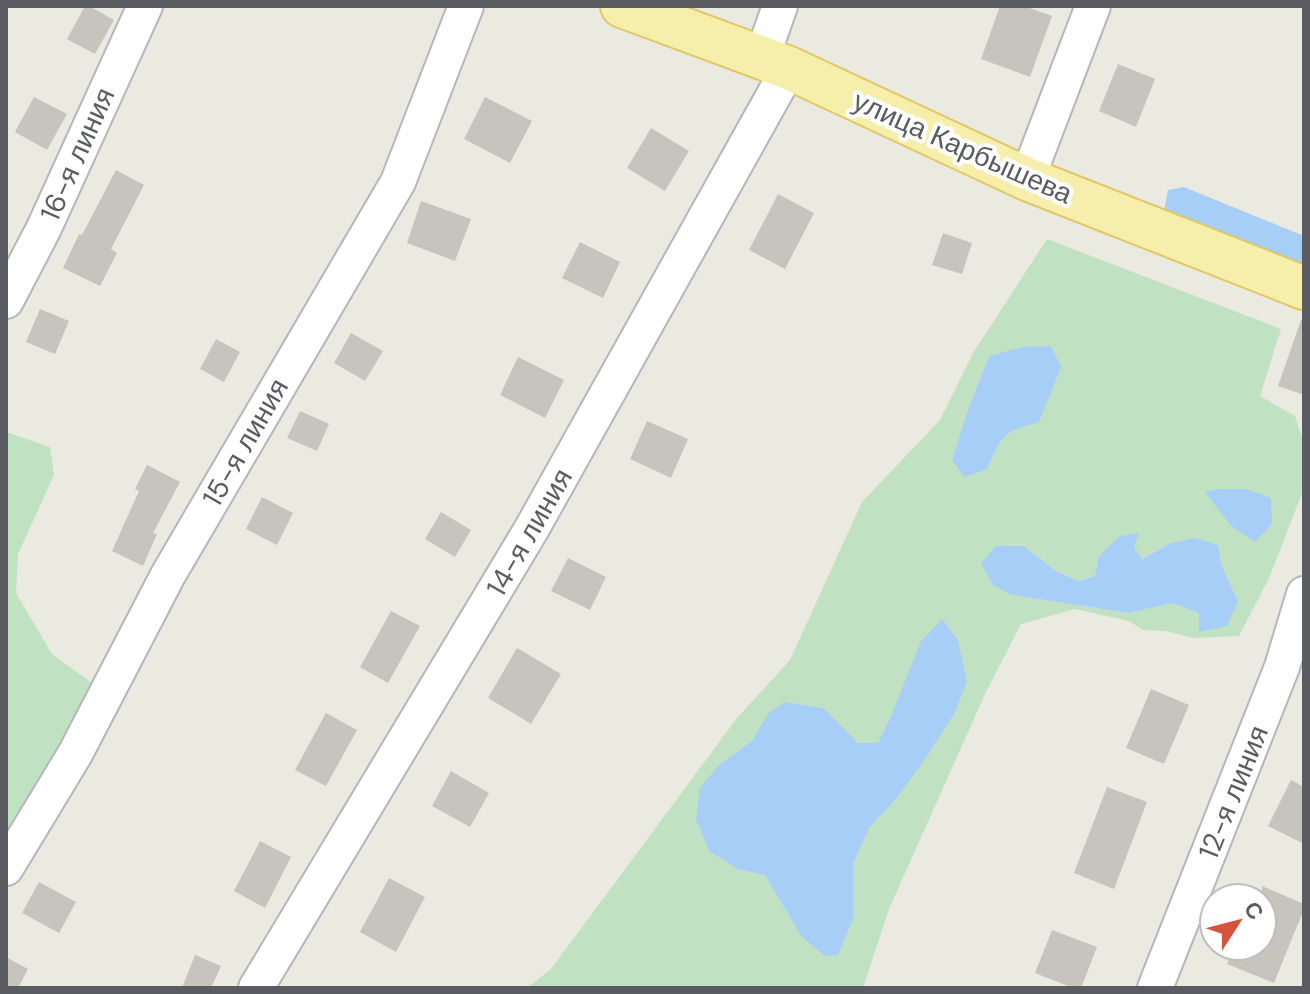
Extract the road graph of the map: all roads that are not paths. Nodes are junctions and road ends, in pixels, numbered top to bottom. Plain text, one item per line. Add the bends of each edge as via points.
1 (145, 6) edge
2 (466, 6) edge
3 (622, 6) edge
4 (780, 6) edge
5 (1093, 6) edge
6 (776, 63) junction
7 (1027, 179) junction
8 (1304, 288) edge
9 (6, 301) edge
10 (1304, 594) edge
11 (1293, 673) edge
12 (6, 868) edge
13 (256, 988) edge
14 (1155, 988) edge

1 - 9 street, 16-я линия
2 - 12 street, 15-я линия via 398,182 168,575 75,754
3 - 6 main road, улица Карбышева
4 - 6 street, 14-я линия
5 - 7 street
6 - 7 main road, улица Карбышева
6 - 13 street, 14-я линия via 531,530
7 - 8 main road, улица Карбышева
10 - 11 street, 12-я линия
11 - 14 street, 12-я линия

